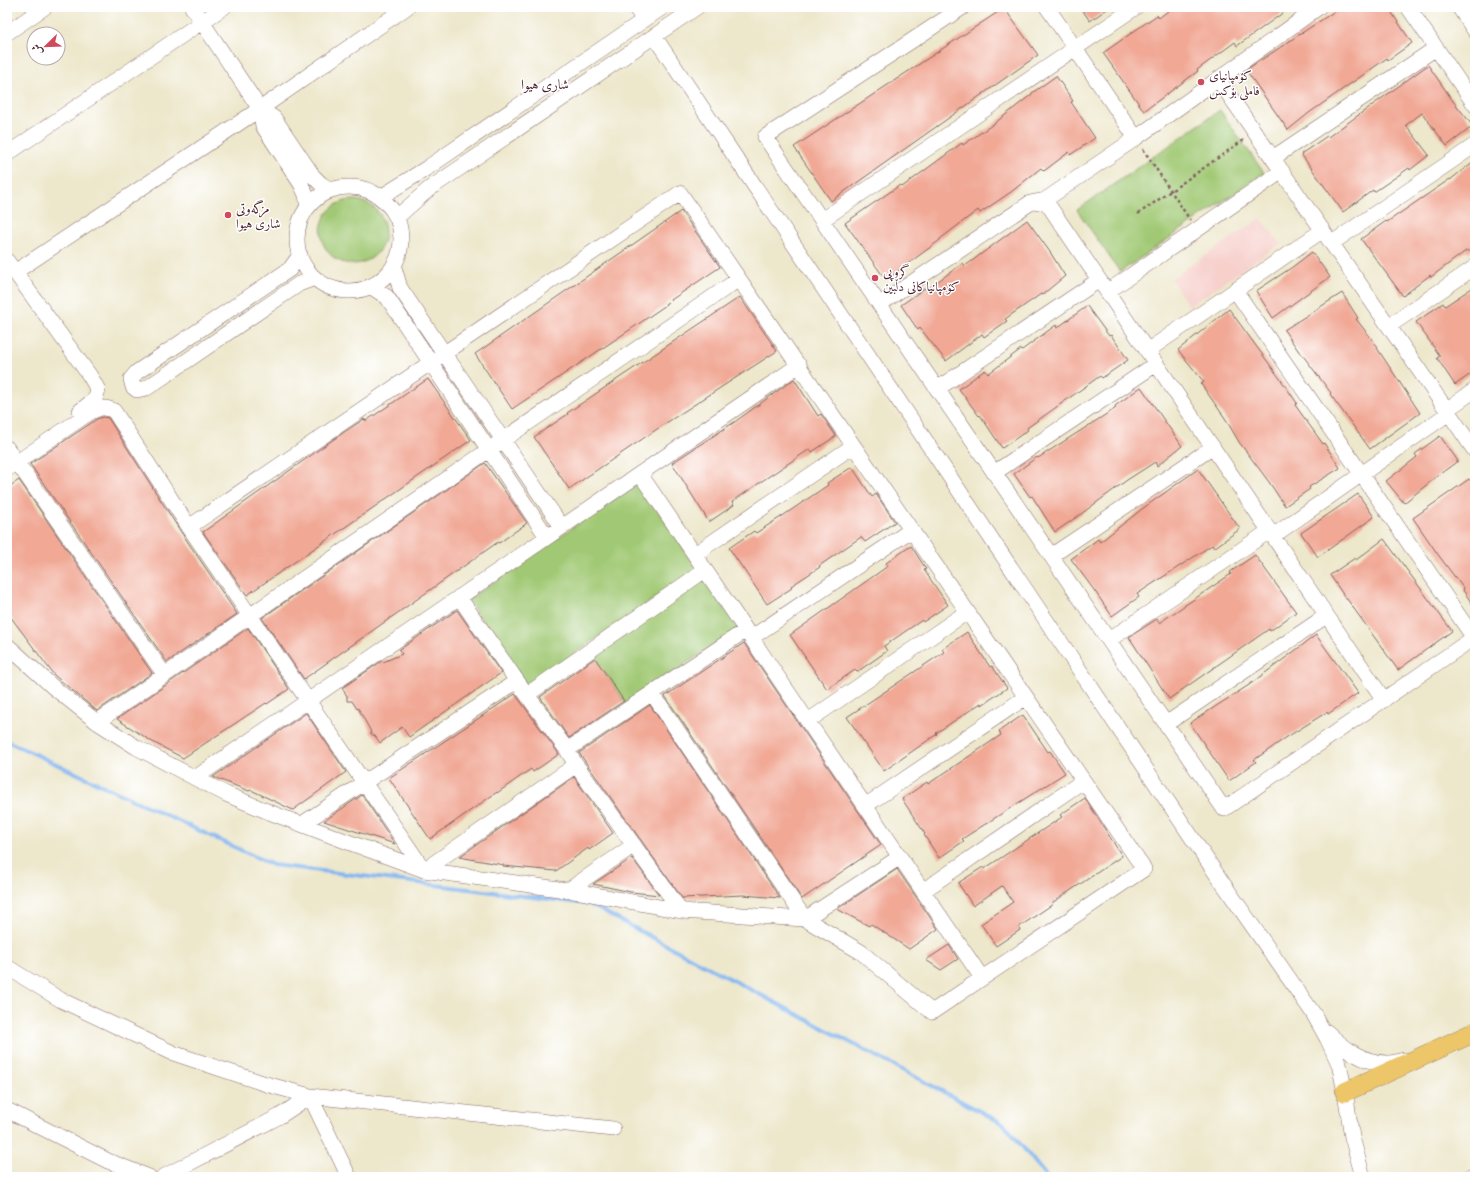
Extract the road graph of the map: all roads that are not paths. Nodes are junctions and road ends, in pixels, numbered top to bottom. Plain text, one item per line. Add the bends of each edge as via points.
1 (45, 7) edge
2 (192, 7) edge
3 (224, 7) edge
4 (407, 7) edge
5 (635, 7) edge
6 (663, 7) edge
7 (697, 7) edge
8 (963, 7) edge
9 (1047, 7) edge
10 (1136, 7) edge
11 (1319, 7) edge
12 (1408, 7) edge
13 (1459, 7) edge
14 (644, 20) junction
15 (202, 22) junction
16 (1475, 31) edge
17 (7, 33) edge
18 (654, 36) junction
19 (1075, 48) junction
20 (1436, 48) junction
21 (1218, 79) junction
22 (1475, 105) edge
23 (260, 109) junction
24 (1136, 138) junction
25 (1475, 145) edge
26 (7, 154) edge
27 (1273, 158) junction
28 (1282, 171) junction
29 (331, 190) junction
30 (381, 197) junction
31 (1045, 200) junction
32 (308, 207) junction
33 (397, 218) junction
34 (822, 220) junction
35 (1323, 230) junction
36 (1332, 243) junction
37 (300, 255) junction
38 (11, 266) edge
39 (394, 267) junction
40 (1475, 267) edge
41 (290, 269) junction
42 (315, 278) junction
43 (739, 279) junction
44 (299, 284) junction
45 (370, 286) junction
46 (1103, 286) junction
47 (1235, 290) junction
48 (880, 304) junction
49 (1389, 326) junction
50 (1147, 350) junction
51 (444, 352) junction
52 (430, 362) junction
53 (1156, 364) junction
54 (799, 365) junction
55 (937, 389) junction
56 (1475, 390) edge
57 (1448, 412) junction
58 (503, 440) junction
59 (853, 446) junction
60 (1212, 447) junction
61 (489, 450) junction
62 (1475, 451) edge
63 (10, 459) edge
64 (994, 473) junction
65 (640, 474) junction
66 (1362, 474) junction
67 (189, 527) junction
68 (562, 527) junction
69 (911, 530) junction
70 (1271, 534) junction
71 (547, 538) junction
72 (695, 554) junction
73 (1051, 556) junction
74 (705, 570) junction
75 (459, 597) junction
76 (967, 612) junction
77 (249, 615) junction
78 (1326, 616) junction
79 (749, 634) junction
80 (1475, 638) edge
81 (1109, 640) junction
82 (7, 645) edge
83 (164, 674) junction
84 (517, 681) junction
85 (652, 693) junction
86 (528, 694) junction
87 (1026, 697) junction
88 (1384, 700) junction
89 (308, 701) junction
90 (808, 721) junction
91 (97, 722) junction
92 (1166, 724) junction
93 (567, 750) junction
94 (576, 765) junction
95 (194, 778) junction
96 (1083, 781) junction
97 (364, 782) junction
98 (865, 806) junction
99 (302, 824) junction
100 (634, 845) junction
101 (900, 857) junction
102 (424, 870) junction
103 (567, 891) junction
104 (923, 891) junction
105 (681, 911) junction
106 (805, 919) junction
107 (7, 967) edge
108 (982, 978) junction
109 (1322, 1028) junction
110 (1475, 1032) edge
111 (1425, 1055) junction
112 (1345, 1092) junction
113 (310, 1096) junction
114 (7, 1110) edge
115 (613, 1129) dead end
116 (184, 1172) edge
117 (1475, 1176) edge
118 (150, 1177) edge
119 (163, 1177) edge
120 (349, 1177) edge
121 (1363, 1177) edge
122 (1470, 1177) edge

1 - 17 street
2 - 15 street
3 - 15 street
4 - 23 street
5 - 14 street
6 - 14 street
7 - 18 street
8 - 34 street via 765,137
9 - 19 street
10 - 19 street
11 - 21 street
12 - 20 street
13 - 16 street
14 - 30 street
15 - 23 street
15 - 26 street
18 - 33 street via 429,189
18 - 109 street via 1214,872
19 - 24 street
19 - 34 street
20 - 22 street
20 - 27 street
21 - 24 street
21 - 27 street
23 - 29 street via 274,118 313,176
23 - 32 street via 263,126 302,184
23 - 38 street
24 - 31 street
25 - 36 street
27 - 28 street
28 - 35 street
28 - 46 street via 1197,230
29 - 30 street via 344,186 357,187 370,190
29 - 32 street via 318,196
30 - 33 street via 389,204
31 - 46 street
31 - 48 street via 1030,203
32 - 37 street via 301,218 298,230
33 - 39 street via 401,248
34 - 48 street
35 - 36 street
35 - 47 street
36 - 49 street
37 - 41 street
37 - 42 street
38 - 63 street via 98,390 95,400
39 - 45 street via 376,284
39 - 51 street via 400,288
40 - 49 street
41 - 44 street via 296,269 300,273 302,279
41 - 44 street via 137,372 131,379 133,387 137,390 147,388
42 - 44 street
42 - 45 street via 336,289 348,291
43 - 51 street via 680,193
43 - 54 street
43 - 58 street
45 - 52 street via 387,297
46 - 50 street
46 - 55 street
47 - 50 street
47 - 66 street
48 - 55 street
49 - 57 street
50 - 53 street
51 - 52 street
51 - 58 street
52 - 61 street
52 - 67 street
53 - 60 street
53 - 64 street
54 - 59 street
54 - 65 street
55 - 64 street
56 - 57 street
57 - 62 street
57 - 66 street
58 - 61 street
58 - 68 street
59 - 69 street
59 - 72 street
60 - 70 street
60 - 73 street
61 - 71 street
61 - 77 street
63 - 67 street via 98,408 107,407 120,418
63 - 83 street
64 - 73 street
65 - 68 street
65 - 72 street
66 - 70 street
66 - 80 street
67 - 77 street
68 - 71 street
69 - 76 street
69 - 79 street
70 - 78 street
70 - 81 street
71 - 75 street
72 - 74 street
73 - 81 street
74 - 79 street
74 - 86 street
75 - 84 street
75 - 89 street
76 - 87 street
76 - 90 street
77 - 83 street
77 - 89 street
78 - 88 street
78 - 92 street
79 - 85 street
79 - 90 street
80 - 88 street
81 - 92 street
82 - 91 street via 53,687
83 - 91 street
84 - 86 street
84 - 97 street
85 - 93 street
85 - 106 street
86 - 93 street
87 - 96 street
87 - 98 street
88 - 92 street via 1224,809
89 - 95 street
89 - 97 street
90 - 98 street
91 - 95 street via 136,747
93 - 94 street
94 - 100 street
94 - 102 street
95 - 99 street via 226,794
96 - 104 street
96 - 108 street via 1144,869
97 - 99 street
97 - 102 street
98 - 101 street
99 - 102 street
100 - 103 street
100 - 105 street
101 - 104 street
101 - 106 street
102 - 103 street
103 - 105 street
104 - 108 street
105 - 106 street
106 - 108 street via 861,952 932,1012
107 - 113 street via 61,1000 173,1053
109 - 111 street via 1343,1047 1366,1060 1387,1063
109 - 112 street via 1338,1064
110 - 111 main road
111 - 112 main road
112 - 121 street via 1352,1137
113 - 115 street
113 - 116 street
113 - 120 street
114 - 118 street via 108,1160
116 - 119 street
117 - 122 street

